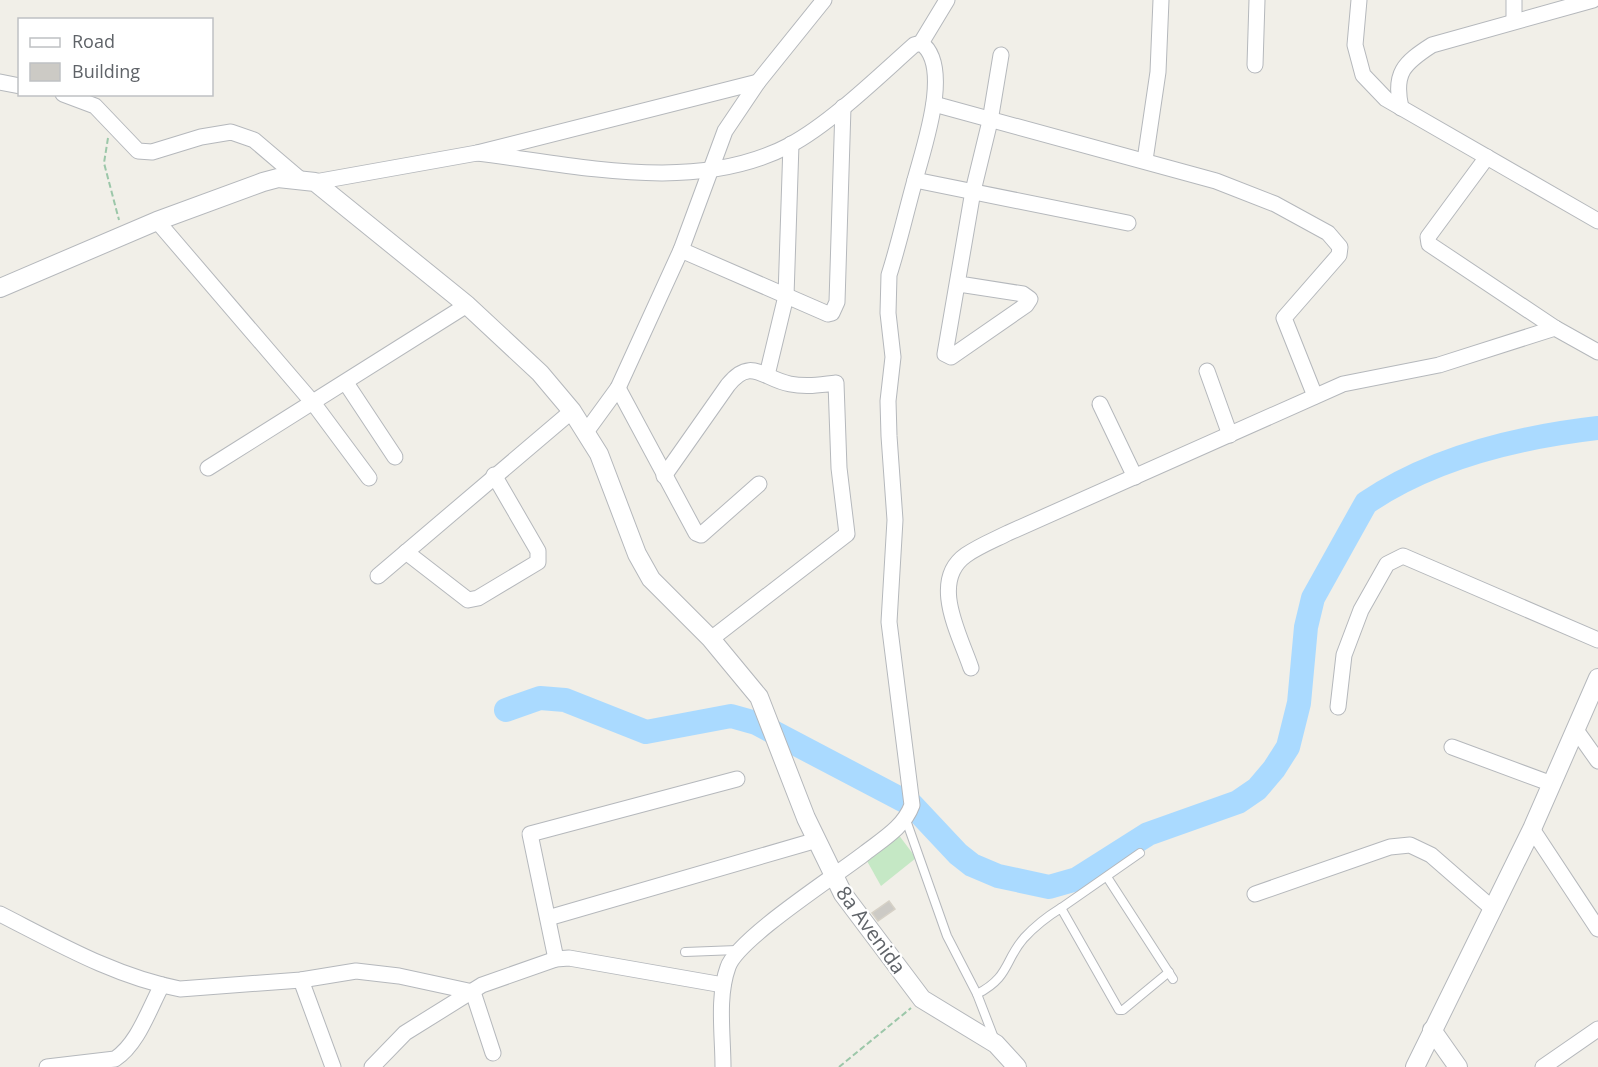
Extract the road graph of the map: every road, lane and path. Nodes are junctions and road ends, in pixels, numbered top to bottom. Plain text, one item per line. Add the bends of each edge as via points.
1 (824, 0) edge
2 (947, 0) edge
3 (1161, 0) edge
4 (1257, 0) edge
5 (1359, 0) edge
6 (1514, 0) edge
7 (1593, 0) edge
8 (1514, 21) junction
9 (921, 43) junction
10 (1001, 55) dead end
11 (1256, 65) dead end
12 (0, 82) edge
13 (758, 82) junction
14 (18, 86) edge
15 (68, 96) edge
16 (934, 104) junction
17 (843, 107) junction
18 (1401, 108) junction
19 (111, 121) junction
20 (990, 121) junction
21 (791, 144) junction
22 (477, 153) junction
23 (1487, 157) junction
24 (1145, 160) junction
25 (712, 168) junction
26 (915, 180) junction
27 (308, 181) junction
28 (973, 191) junction
29 (157, 220) junction
30 (1598, 221) edge
31 (1128, 223) dead end
32 (123, 235) junction
33 (681, 250) junction
34 (959, 284) junction
35 (0, 288) edge
36 (786, 296) junction
37 (467, 305) junction
38 (1555, 328) junction
39 (1598, 352) edge
40 (1207, 371) dead end
41 (767, 375) junction
42 (346, 383) junction
43 (618, 388) junction
44 (1316, 396) junction
45 (314, 404) junction
46 (1100, 404) dead end
47 (572, 411) junction
48 (586, 432) junction
49 (1230, 435) junction
50 (395, 457) dead end
51 (208, 468) dead end
52 (494, 475) junction
53 (664, 476) junction
54 (1135, 477) junction
55 (369, 478) dead end
56 (759, 484) dead end
57 (406, 552) junction
58 (378, 576) dead end
59 (711, 639) junction
60 (1598, 640) edge
61 (970, 668) dead end
62 (1598, 678) edge
63 (1338, 706) dead end
64 (1576, 730) junction
65 (1452, 747) dead end
66 (1598, 761) edge
67 (737, 779) dead end
68 (1552, 784) junction
69 (906, 820) junction
70 (1532, 829) junction
71 (817, 840) junction
72 (1140, 853) dead end
73 (1107, 877) junction
74 (833, 878) junction
75 (1255, 894) dead end
76 (1061, 908) junction
77 (1493, 909) junction
78 (0, 915) edge
79 (548, 918) junction
80 (1598, 929) edge
81 (739, 950) junction
82 (685, 952) dead end
83 (556, 959) junction
84 (301, 980) junction
85 (723, 985) junction
86 (162, 986) junction
87 (473, 992) junction
88 (977, 994) junction
89 (922, 999) junction
90 (1598, 1029) edge
91 (1432, 1030) junction
92 (996, 1044) junction
93 (493, 1053) dead end
94 (47, 1067) edge
95 (333, 1067) edge
96 (372, 1067) edge
97 (723, 1067) edge
98 (839, 1067) edge
99 (1017, 1067) edge
100 (1414, 1067) edge
101 (1458, 1067) edge
102 (1543, 1067) edge

1 - 13 street
2 - 9 street
3 - 24 street via 1158,72
4 - 11 street
5 - 18 street via 1355,45 1363,75 1386,99
6 - 8 street
7 - 8 street
8 - 18 street via 1432,45 1411,58 1400,72 1397,90
9 - 16 street via 934,61
9 - 17 street
10 - 20 street
12 - 14 street
13 - 22 street
13 - 25 street via 725,131
15 - 19 street via 95,106
16 - 20 street
16 - 26 street
17 - 21 street
17 - 36 street via 835,310 828,314
18 - 23 street
19 - 27 street via 138,151 152,152 201,136 231,132 254,140
19 - 32 path via 104,163
20 - 24 street
20 - 28 street
21 - 25 street via 749,161
21 - 36 street
22 - 25 street via 638,172
22 - 27 street
23 - 30 street
23 - 38 street via 1427,241
24 - 44 street via 1275,204 1336,241 1339,255 1284,318
25 - 33 street
26 - 28 street
26 - 69 street via 889,275 888,292 893,357 889,436 895,520 889,622 912,805
27 - 29 street via 278,178
27 - 37 street, 8a Avenida
28 - 31 street
28 - 34 street
29 - 32 street
29 - 45 street
32 - 35 street
33 - 36 street
33 - 43 street
34 - 34 street via 1023,294 1030,299 951,357 945,354
36 - 41 street
37 - 42 street
37 - 47 street, 8a Avenida via 540,373
38 - 39 street
38 - 44 street via 1439,365 1343,384
40 - 49 street
41 - 53 street via 751,369 733,378
41 - 59 street via 790,384 836,383 838,468 847,534
42 - 45 street
42 - 50 street
43 - 48 street
43 - 53 street
44 - 49 street
45 - 51 street
45 - 55 street
46 - 54 street
47 - 48 street, 8a Avenida
47 - 52 street
48 - 59 street, 8a Avenida via 651,579
49 - 54 street
52 - 57 street
52 - 57 street via 538,551 538,562 478,598 468,600
53 - 56 street via 691,527 701,535
54 - 61 street via 964,556 950,574 947,598
57 - 58 street
59 - 71 street, 8a Avenida via 759,697
60 - 63 street via 1403,556 1387,564 1361,610 1344,655
62 - 64 street
64 - 66 street
64 - 68 street
65 - 68 street
67 - 79 street via 530,834
68 - 70 street
69 - 74 street
69 - 88 lane via 947,936
70 - 77 street
70 - 80 street
71 - 74 street, 8a Avenida
71 - 79 street
72 - 73 lane
73 - 76 lane
73 - 76 lane via 1171,975 1123,1010 1119,1010
74 - 81 street
74 - 89 street, 8a Avenida
75 - 77 street via 1390,847 1410,846 1442,863
76 - 88 lane via 1023,939 1005,973
77 - 91 street
78 - 86 street via 92,959
79 - 83 street
81 - 82 lane
81 - 85 street via 729,964
83 - 85 street
83 - 87 street via 482,985
84 - 86 street via 180,989
84 - 87 street via 356,970 399,975
84 - 95 street
85 - 97 street
86 - 94 street via 121,1055
87 - 93 street
87 - 96 street via 405,1033
88 - 92 lane
89 - 92 street, 8a Avenida
89 - 98 path
90 - 102 street
91 - 100 street
91 - 101 street
92 - 99 street, 8a Avenida

